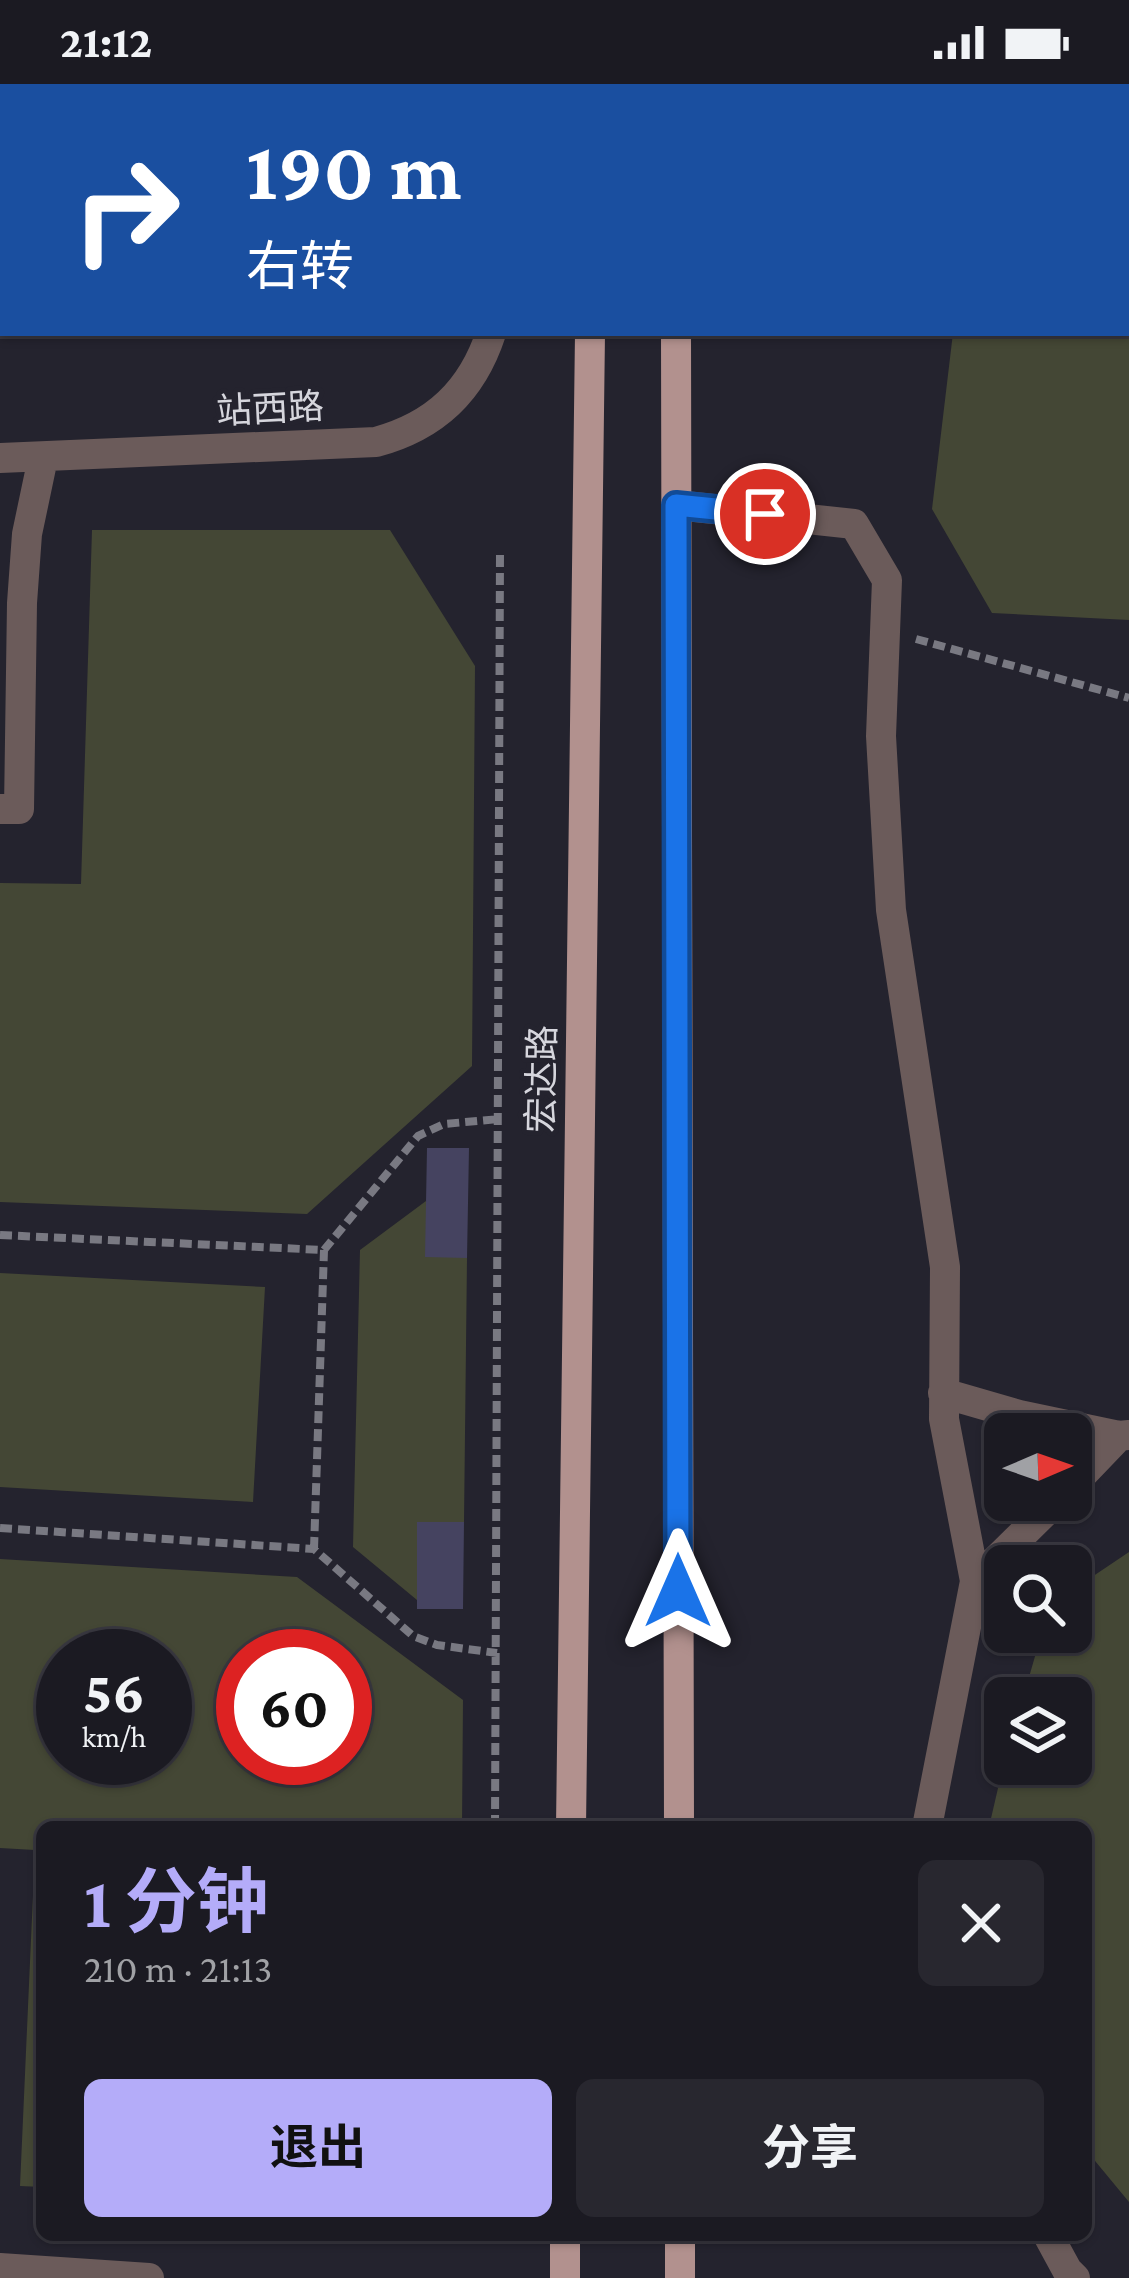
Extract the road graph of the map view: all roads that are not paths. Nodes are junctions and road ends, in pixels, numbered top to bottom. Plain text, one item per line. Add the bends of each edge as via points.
1 (489, 336) edge
2 (574, 336) edge
3 (590, 336) edge
4 (676, 336) edge
5 (687, 336) edge
6 (589, 414) junction
7 (677, 415) junction
8 (0, 458) edge
9 (43, 458) junction
10 (676, 505) junction
11 (11, 603) edge
12 (10, 721) edge
13 (0, 809) edge
14 (944, 1393) junction
15 (1124, 1436) edge
16 (1092, 1466) edge
17 (1035, 1521) edge
18 (974, 1581) junction
19 (571, 1821) edge
20 (679, 1821) edge
21 (928, 1821) edge
22 (565, 2241) edge
23 (680, 2241) edge
24 (1051, 2241) edge
25 (0, 2268) edge
26 (148, 2278) edge
27 (565, 2278) edge
28 (680, 2278) edge
29 (1075, 2278) edge

1 - 9 street, 站西路 via 459,395 400,435
2 - 6 main road
3 - 6 main road, 宏达路
4 - 7 main road
5 - 7 main road
6 - 19 main road, 宏达路
7 - 10 main road
8 - 9 street, 站西路
9 - 11 street
10 - 14 street via 854,524 886,580 881,736 890,910 945,1267
10 - 20 main road
11 - 12 street
12 - 13 street via 19,809
14 - 15 street
14 - 18 street
15 - 16 street
17 - 18 street
18 - 21 street
22 - 27 main road
23 - 28 main road
24 - 29 street
25 - 26 street

